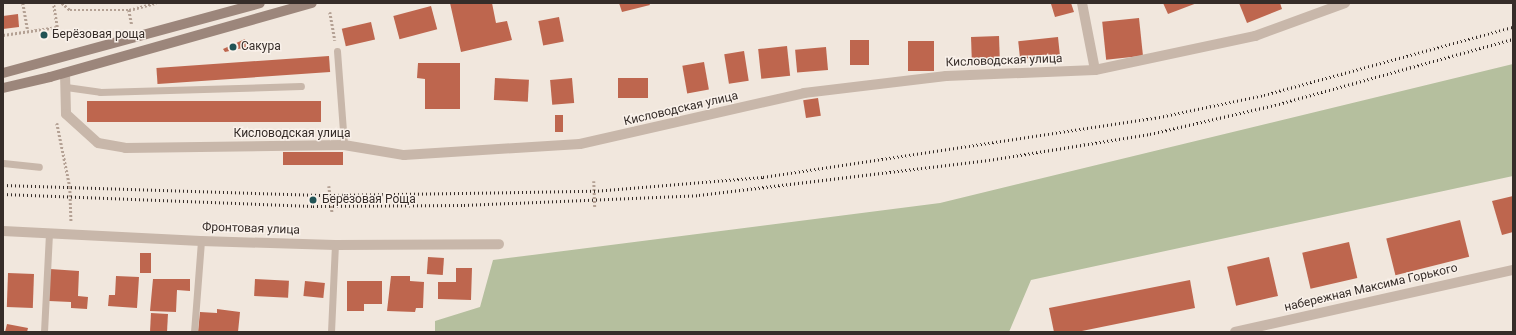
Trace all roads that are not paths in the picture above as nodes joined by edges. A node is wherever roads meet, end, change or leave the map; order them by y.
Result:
1 (260, 3) edge
2 (312, 3) edge
3 (1082, 3) edge
4 (1345, 3) edge
5 (337, 51) road end
6 (1095, 70) junction
7 (3, 73) edge
8 (65, 73) junction
9 (301, 86) dead end
10 (66, 87) junction
11 (3, 88) edge
12 (344, 145) junction
13 (3, 163) edge
14 (39, 167) dead end
15 (3, 231) edge
16 (49, 233) junction
17 (201, 241) junction
18 (499, 244) dead end
19 (335, 245) junction
20 (1513, 270) edge
21 (44, 332) edge
22 (194, 332) edge
23 (331, 332) edge
24 (1235, 332) edge

1 - 7 main road
2 - 8 main road
3 - 6 street
4 - 6 street, Кисловодская улица
5 - 12 lane
6 - 12 street, Кисловодская улица
8 - 10 street, Кисловодская улица
8 - 11 main road
9 - 10 lane
10 - 12 street, Кисловодская улица
13 - 14 lane
15 - 16 street, Фронтовая улица
16 - 17 street, Фронтовая улица
16 - 21 lane
17 - 19 street, Фронтовая улица
17 - 22 lane
18 - 19 street, Фронтовая улица
19 - 23 lane
20 - 24 street, набережная Максима Горького

